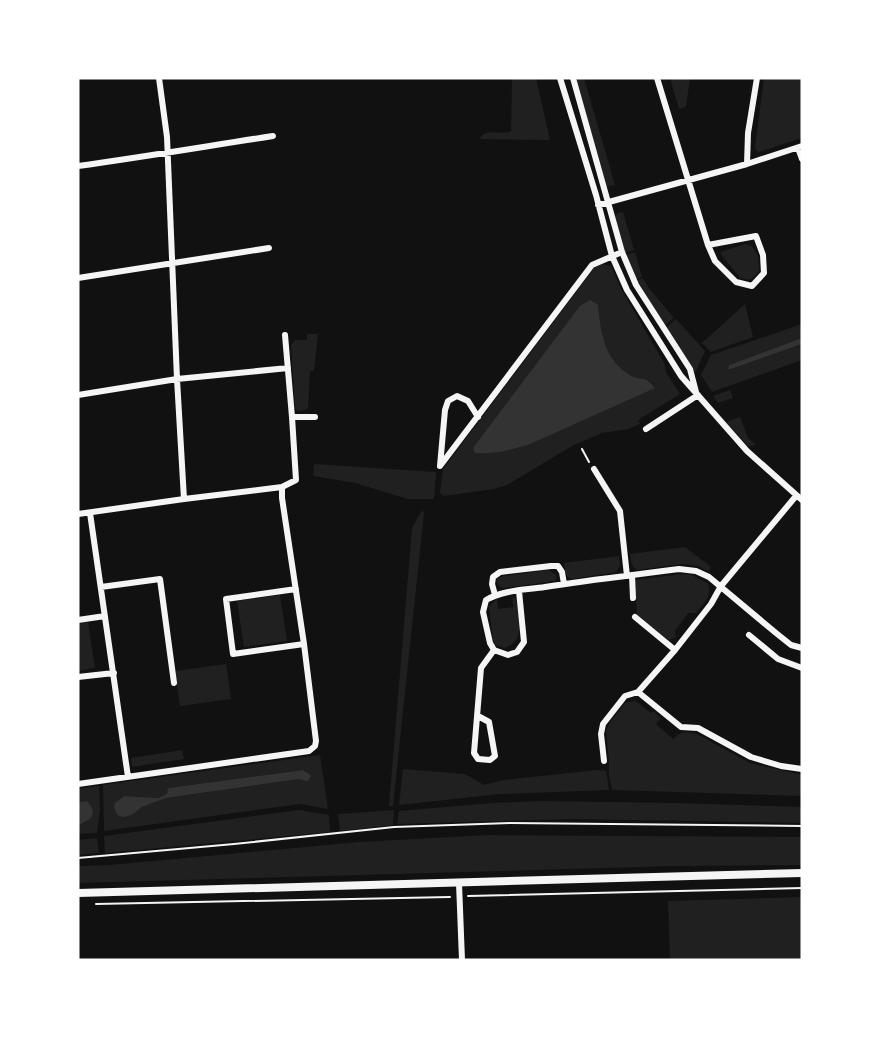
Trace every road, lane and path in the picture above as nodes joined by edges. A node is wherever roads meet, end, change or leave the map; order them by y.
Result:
1 (159, 78) edge
2 (560, 78) edge
3 (573, 78) edge
4 (657, 78) edge
5 (757, 78) edge
6 (273, 136) dead end
7 (800, 147) edge
8 (168, 153) junction
9 (802, 159) edge
10 (747, 164) junction
11 (78, 166) edge
12 (688, 181) junction
13 (609, 203) junction
14 (598, 205) junction
15 (708, 245) junction
16 (269, 248) dead end
17 (622, 252) junction
18 (612, 256) junction
19 (173, 263) junction
20 (78, 278) edge
21 (285, 335) dead end
22 (288, 368) junction
23 (177, 379) junction
24 (697, 394) junction
25 (78, 395) edge
26 (292, 417) junction
27 (315, 417) dead end
28 (477, 417) junction
29 (646, 429) dead end
30 (582, 449) dead end
31 (594, 469) joint
32 (282, 487) junction
33 (799, 498) edge
34 (184, 499) junction
35 (90, 513) junction
36 (78, 514) edge
37 (629, 575) junction
38 (564, 584) junction
39 (722, 586) junction
40 (101, 587) junction
41 (296, 589) junction
42 (519, 591) junction
43 (495, 595) junction
44 (633, 598) dead end
45 (105, 616) junction
46 (635, 617) dead end
47 (78, 620) edge
48 (749, 635) dead end
49 (304, 644) junction
50 (802, 648) edge
51 (494, 650) junction
52 (675, 650) junction
53 (802, 668) edge
54 (114, 673) junction
55 (78, 677) edge
56 (174, 683) dead end
57 (638, 692) junction
58 (478, 716) junction
59 (604, 761) dead end
60 (802, 769) edge
61 (128, 777) junction
62 (78, 784) edge
63 (802, 826) edge
64 (78, 858) edge
65 (802, 873) edge
66 (459, 883) junction
67 (802, 888) edge
68 (78, 893) edge
69 (460, 897) junction
70 (90, 904) dead end
71 (462, 960) edge

1 - 8 street
2 - 14 street
3 - 13 street
4 - 12 street
5 - 10 street
6 - 8 street
7 - 9 street
7 - 10 street
8 - 11 street
8 - 19 street
10 - 12 street
12 - 13 street
12 - 15 street
13 - 14 street
13 - 17 street
14 - 18 street
15 - 15 street
16 - 19 street
17 - 18 street
17 - 24 street
18 - 24 street
18 - 28 street
19 - 20 street
19 - 23 street
21 - 22 street
22 - 23 street
22 - 26 street
23 - 25 street
23 - 34 street
24 - 29 street
24 - 33 street
26 - 27 street
26 - 32 street
28 - 28 street
30 - 31 path
31 - 37 street
32 - 34 street
32 - 41 street
33 - 39 street
34 - 35 street
35 - 36 street
35 - 40 street
37 - 38 street
37 - 39 street
37 - 44 street
38 - 42 street
38 - 43 street
39 - 50 street
39 - 52 street
40 - 45 street
40 - 56 street
41 - 49 street
41 - 49 street
42 - 43 street
42 - 51 street
43 - 51 street
45 - 47 street
45 - 54 street
46 - 52 street
48 - 53 street
49 - 61 street
51 - 58 street
52 - 57 street
54 - 55 street
54 - 61 street
57 - 59 street
57 - 60 street
58 - 58 street
61 - 62 street
63 - 64 path
65 - 66 main road
66 - 68 main road
66 - 69 street
67 - 69 path
69 - 70 path
69 - 71 street

